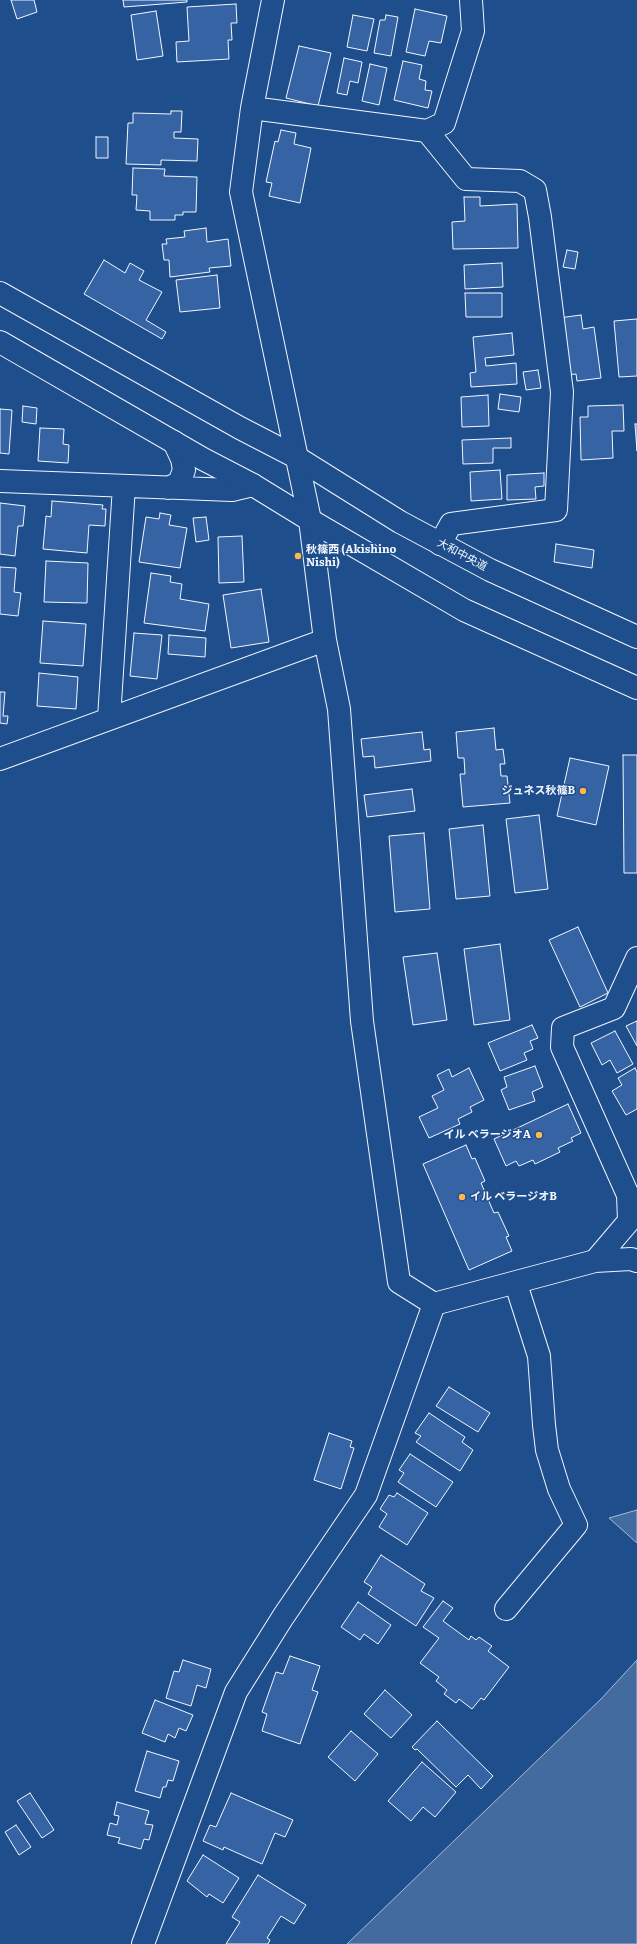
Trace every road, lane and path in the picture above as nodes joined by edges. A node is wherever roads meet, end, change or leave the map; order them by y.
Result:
1 (272, 0) edge
2 (471, 0) edge
3 (252, 108) junction
4 (427, 131) junction
5 (0, 293) edge
6 (0, 342) edge
7 (174, 442) junction
8 (296, 457) junction
9 (0, 481) edge
10 (253, 485) junction
11 (124, 486) junction
12 (168, 488) junction
13 (310, 520) junction
14 (440, 544) junction
15 (637, 637) edge
16 (325, 640) junction
17 (637, 688) edge
18 (109, 718) junction
19 (0, 759) edge
20 (637, 958) edge
21 (594, 1261) junction
22 (637, 1261) edge
23 (516, 1284) junction
24 (434, 1304) junction
25 (506, 1609) dead end
26 (143, 1944) edge

1 - 3 street
2 - 4 street
3 - 4 street
3 - 8 street
4 - 14 street
5 - 8 street, 大和中央道
6 - 7 street
7 - 10 street
7 - 12 street
8 - 13 street
8 - 14 street, 大和中央道
9 - 11 street
10 - 12 street
10 - 13 street
11 - 12 street
11 - 18 street
13 - 16 street
13 - 17 street
14 - 15 street, 大和中央道
16 - 18 street
16 - 24 street
18 - 19 street
20 - 21 street
21 - 22 street
21 - 23 street
23 - 24 street
23 - 25 street
24 - 26 street

